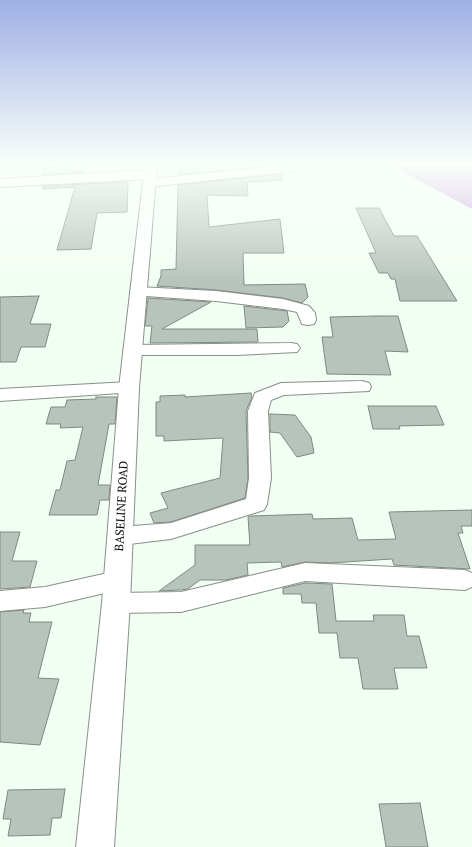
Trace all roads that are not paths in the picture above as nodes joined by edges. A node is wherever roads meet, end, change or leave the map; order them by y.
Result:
1 (147, 204) edge
2 (138, 292) junction
3 (308, 320) dead end
4 (291, 348) dead end
5 (132, 350) junction
6 (362, 387) dead end
7 (129, 388) junction
8 (0, 395) edge
9 (121, 536) junction
10 (464, 580) dead end
11 (116, 592) junction
12 (0, 601) edge
13 (95, 847) edge

1 - 2 main road, BASELINE ROAD
2 - 3 street
2 - 5 main road, BASELINE ROAD
4 - 5 street
5 - 7 main road, BASELINE ROAD
6 - 9 street
7 - 8 street
7 - 9 main road, BASELINE ROAD
9 - 11 main road, BASELINE ROAD
10 - 11 street
11 - 12 street
11 - 13 main road, BASELINE ROAD

